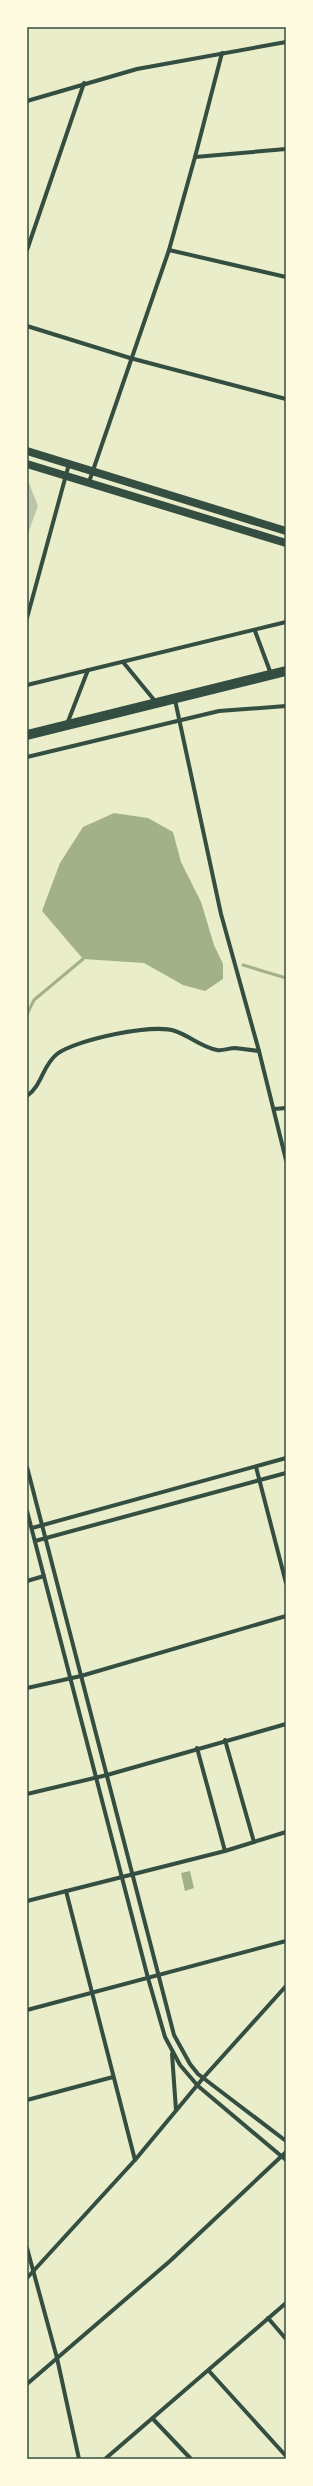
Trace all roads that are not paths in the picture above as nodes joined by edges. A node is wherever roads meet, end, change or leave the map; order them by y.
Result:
1 (286, 42) edge
2 (222, 53) junction
3 (84, 83) junction
4 (27, 101) edge
5 (286, 149) edge
6 (195, 157) junction
7 (27, 233) edge
8 (32, 234) junction
9 (27, 250) edge
10 (169, 250) junction
11 (286, 278) edge
12 (27, 326) edge
13 (130, 358) junction
14 (286, 399) edge
15 (27, 451) edge
16 (27, 464) edge
17 (69, 464) junction
18 (92, 471) junction
19 (66, 475) junction
20 (88, 482) junction
21 (286, 531) edge
22 (286, 543) edge
23 (27, 618) edge
24 (286, 622) edge
25 (256, 631) junction
26 (122, 662) junction
27 (88, 670) junction
28 (286, 671) edge
29 (272, 675) junction
30 (27, 685) edge
31 (175, 699) junction
32 (157, 703) junction
33 (286, 706) edge
34 (179, 720) junction
35 (66, 726) junction
36 (27, 735) edge
37 (27, 757) edge
38 (260, 1051) junction
39 (27, 1096) edge
40 (286, 1108) edge
41 (274, 1109) junction
42 (286, 1160) edge
43 (286, 1458) edge
44 (27, 1466) edge
45 (256, 1467) junction
46 (286, 1473) edge
47 (260, 1481) junction
48 (33, 1489) junction
49 (27, 1490) edge
50 (27, 1511) edge
51 (43, 1525) junction
52 (32, 1528) junction
53 (46, 1537) junction
54 (35, 1541) junction
55 (44, 1576) junction
56 (27, 1580) edge
57 (286, 1583) edge
58 (286, 1616) edge
59 (81, 1676) junction
60 (70, 1678) junction
61 (27, 1688) edge
62 (286, 1724) edge
63 (225, 1740) junction
64 (197, 1748) junction
65 (107, 1775) junction
66 (95, 1778) junction
67 (27, 1794) edge
68 (286, 1832) edge
69 (254, 1842) junction
70 (225, 1851) junction
71 (132, 1874) junction
72 (121, 1877) junction
73 (66, 1891) junction
74 (27, 1901) edge
75 (286, 1941) edge
76 (158, 1976) junction
77 (148, 1978) junction
78 (286, 1986) edge
79 (92, 1993) junction
80 (27, 2010) edge
81 (172, 2052) junction
82 (113, 2077) junction
83 (204, 2077) junction
84 (198, 2086) junction
85 (27, 2100) edge
86 (176, 2110) junction
87 (286, 2141) edge
88 (286, 2152) edge
89 (281, 2157) junction
90 (135, 2160) junction
91 (286, 2160) edge
92 (27, 2248) edge
93 (33, 2270) junction
94 (27, 2278) edge
95 (286, 2303) edge
96 (268, 2318) junction
97 (286, 2339) edge
98 (57, 2358) junction
99 (209, 2370) junction
100 (27, 2384) edge
101 (153, 2419) junction
102 (286, 2456) edge
103 (79, 2459) edge
104 (105, 2459) edge
105 (191, 2459) edge

1 - 2 street
2 - 3 street
2 - 6 street
3 - 4 street
3 - 8 street
5 - 6 street
6 - 10 street
7 - 8 street
8 - 9 street
10 - 11 street
10 - 13 street
12 - 13 street
13 - 14 street
13 - 18 street
15 - 17 main road
16 - 19 main road
17 - 18 main road
17 - 19 street
18 - 20 street
18 - 21 main road
19 - 20 main road
19 - 23 street
20 - 22 main road
24 - 25 street
25 - 26 street
25 - 29 street
26 - 27 street
26 - 32 street
27 - 30 street
27 - 35 street
28 - 29 main road
29 - 31 main road
31 - 32 main road
31 - 34 street
32 - 35 main road
33 - 34 street
34 - 37 street
34 - 38 street
35 - 36 main road
38 - 39 street
38 - 41 street
40 - 41 street
41 - 42 street
43 - 45 street
44 - 48 street
45 - 47 street
45 - 51 street
46 - 47 street
47 - 53 street
47 - 57 street
48 - 49 street
48 - 51 street
50 - 52 street
51 - 52 street
51 - 53 street
52 - 54 street
53 - 54 street
53 - 59 street
54 - 55 street
55 - 56 street
55 - 60 street
58 - 59 street
59 - 60 street
59 - 65 street
60 - 61 street
60 - 66 street
62 - 63 street
63 - 64 street
63 - 69 street
64 - 65 street
64 - 70 street
65 - 66 street
65 - 71 street
66 - 67 street
66 - 72 street
68 - 69 street
69 - 70 street
70 - 71 street
71 - 72 street
71 - 76 street
72 - 73 street
72 - 77 street
73 - 74 street
73 - 79 street
75 - 76 street
76 - 77 street
76 - 83 street
77 - 79 street
77 - 81 street
78 - 83 street
79 - 80 street
79 - 82 street
81 - 84 street
81 - 86 street
82 - 85 street
82 - 90 street
83 - 84 street
83 - 87 street
84 - 86 street
84 - 89 street
86 - 90 street
88 - 89 street
89 - 91 street
89 - 98 street
90 - 93 street
92 - 93 street
93 - 94 street
93 - 98 street
95 - 96 street
96 - 97 street
96 - 99 street
98 - 100 street
98 - 103 street
99 - 101 street
99 - 102 street
101 - 104 street
101 - 105 street

